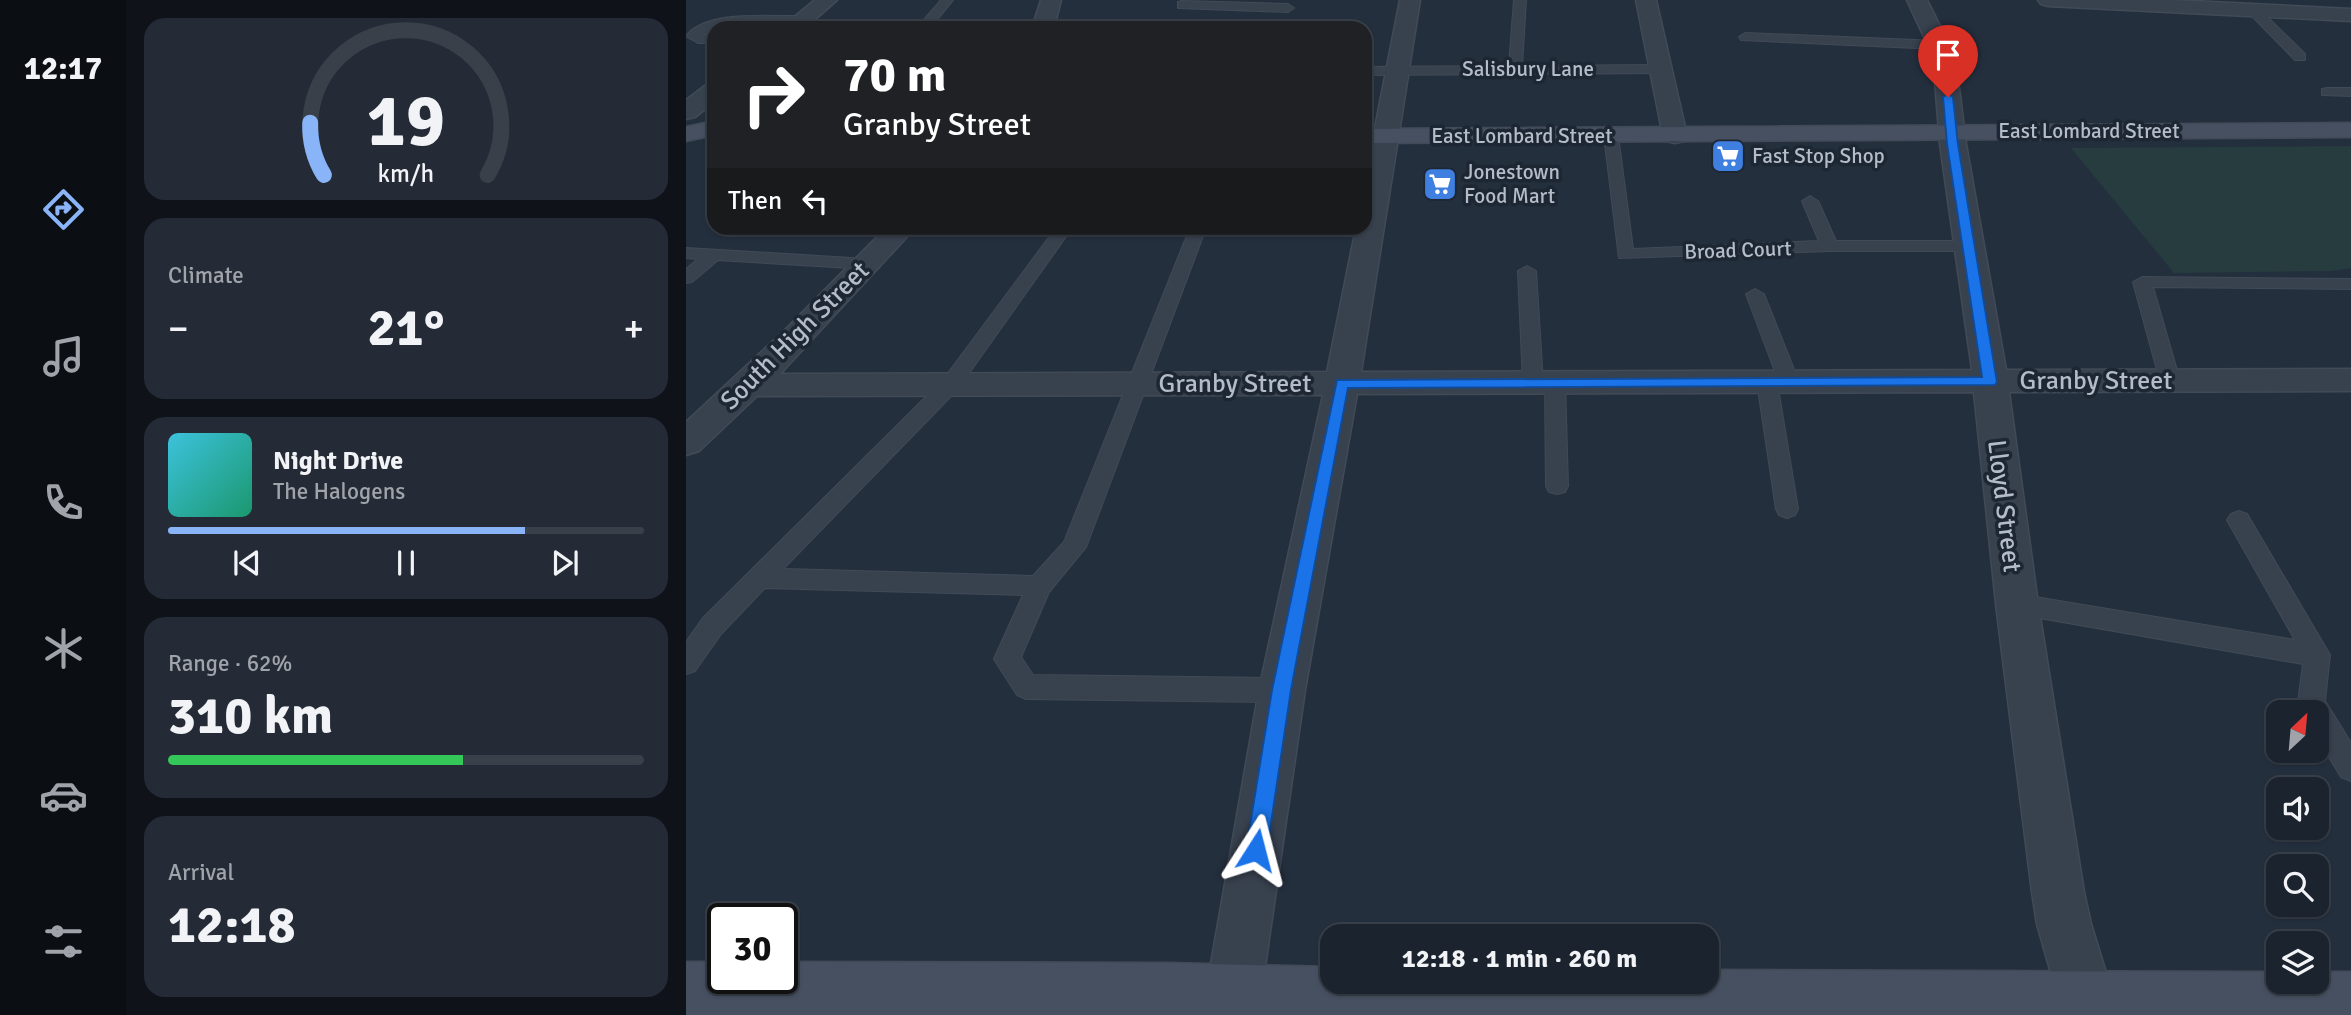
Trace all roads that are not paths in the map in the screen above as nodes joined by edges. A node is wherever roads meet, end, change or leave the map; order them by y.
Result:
1 (827, 0) edge
2 (947, 0) edge
3 (1051, 0) edge
4 (1167, 0) edge
5 (1409, 0) edge
6 (1520, 0) edge
7 (1646, 0) edge
8 (1917, 0) edge
9 (2048, 0) edge
10 (1288, 9) edge
11 (2253, 10) junction
12 (2351, 15) edge
13 (801, 21) edge
14 (929, 21) edge
15 (1045, 21) edge
16 (707, 27) edge
17 (1745, 37) dead end
18 (707, 39) edge
19 (1939, 45) junction
20 (2300, 57) dead end
21 (1516, 69) junction
22 (1660, 69) junction
23 (1372, 71) edge
24 (1395, 71) junction
25 (2327, 92) dead end
26 (2351, 92) edge
27 (707, 96) edge
28 (686, 112) edge
29 (707, 130) edge
30 (2351, 130) edge
31 (1951, 132) junction
32 (686, 134) edge
33 (1375, 136) edge
34 (1611, 136) junction
35 (1675, 136) junction
36 (686, 145) edge
37 (707, 148) edge
38 (1372, 172) edge
39 (1810, 201) dead end
40 (895, 235) edge
41 (1059, 235) edge
42 (1195, 235) edge
43 (1366, 235) edge
44 (1830, 246) junction
45 (1969, 246) junction
46 (686, 254) edge
47 (715, 254) junction
48 (868, 264) junction
49 (1527, 271) dead end
50 (686, 278) edge
51 (2351, 284) edge
52 (1755, 294) dead end
53 (2351, 380) edge
54 (2170, 381) junction
55 (1778, 382) junction
56 (1990, 382) junction
57 (1544, 383) junction
58 (1139, 384) junction
59 (1342, 384) junction
60 (749, 385) junction
61 (950, 385) junction
62 (686, 442) edge
63 (1557, 486) dead end
64 (1787, 509) dead end
65 (2239, 520) dead end
66 (758, 578) junction
67 (1040, 586) junction
68 (2017, 604) junction
69 (2317, 655) junction
70 (686, 663) edge
71 (1282, 690) junction
72 (2351, 768) edge
73 (686, 990) edge
74 (2351, 1000) edge
75 (888, 1003) edge
76 (1232, 1004) edge
77 (2088, 1008) edge

1 - 13 street
2 - 14 lane
3 - 15 street
4 - 10 lane
5 - 24 street
6 - 21 lane
7 - 22 street
8 - 19 street, Lloyd Street
9 - 11 street
11 - 12 street
11 - 20 lane
16 - 18 lane
17 - 19 lane
19 - 31 street, Lloyd Street
21 - 22 lane, Salisbury Lane
21 - 24 lane, Salisbury Lane
22 - 35 street
23 - 24 lane, Salisbury Lane
24 - 33 street
25 - 26 lane
27 - 28 street
29 - 32 main road
30 - 31 main road, East Lombard Street
31 - 35 main road, East Lombard Street
31 - 45 street, Lloyd Street
33 - 34 main road, East Lombard Street
33 - 38 street
34 - 35 main road, East Lombard Street
34 - 44 lane, Broad Court
36 - 37 main road
39 - 44 lane
40 - 48 street, South High Street
41 - 61 lane
42 - 58 lane
43 - 59 street
44 - 45 lane, Broad Court
45 - 56 street, Lloyd Street
46 - 47 lane
47 - 48 lane
47 - 50 lane
48 - 60 street, South High Street
49 - 57 lane
51 - 54 lane
52 - 55 lane
53 - 54 street, Granby Street
54 - 56 street, Granby Street
55 - 56 street, Granby Street
55 - 57 street, Granby Street
55 - 64 lane
56 - 68 street, Lloyd Street
57 - 59 street, Granby Street
57 - 63 lane
58 - 59 street, Granby Street
58 - 61 street, Granby Street
58 - 67 lane
59 - 71 street
60 - 61 street, Granby Street
60 - 62 street, South High Street
61 - 66 lane
65 - 69 lane
66 - 67 lane
66 - 70 lane
67 - 71 lane
68 - 69 lane
68 - 77 street, Lloyd Street
69 - 72 lane
71 - 76 street
73 - 75 main road
74 - 77 main road
75 - 76 main road
76 - 77 main road

